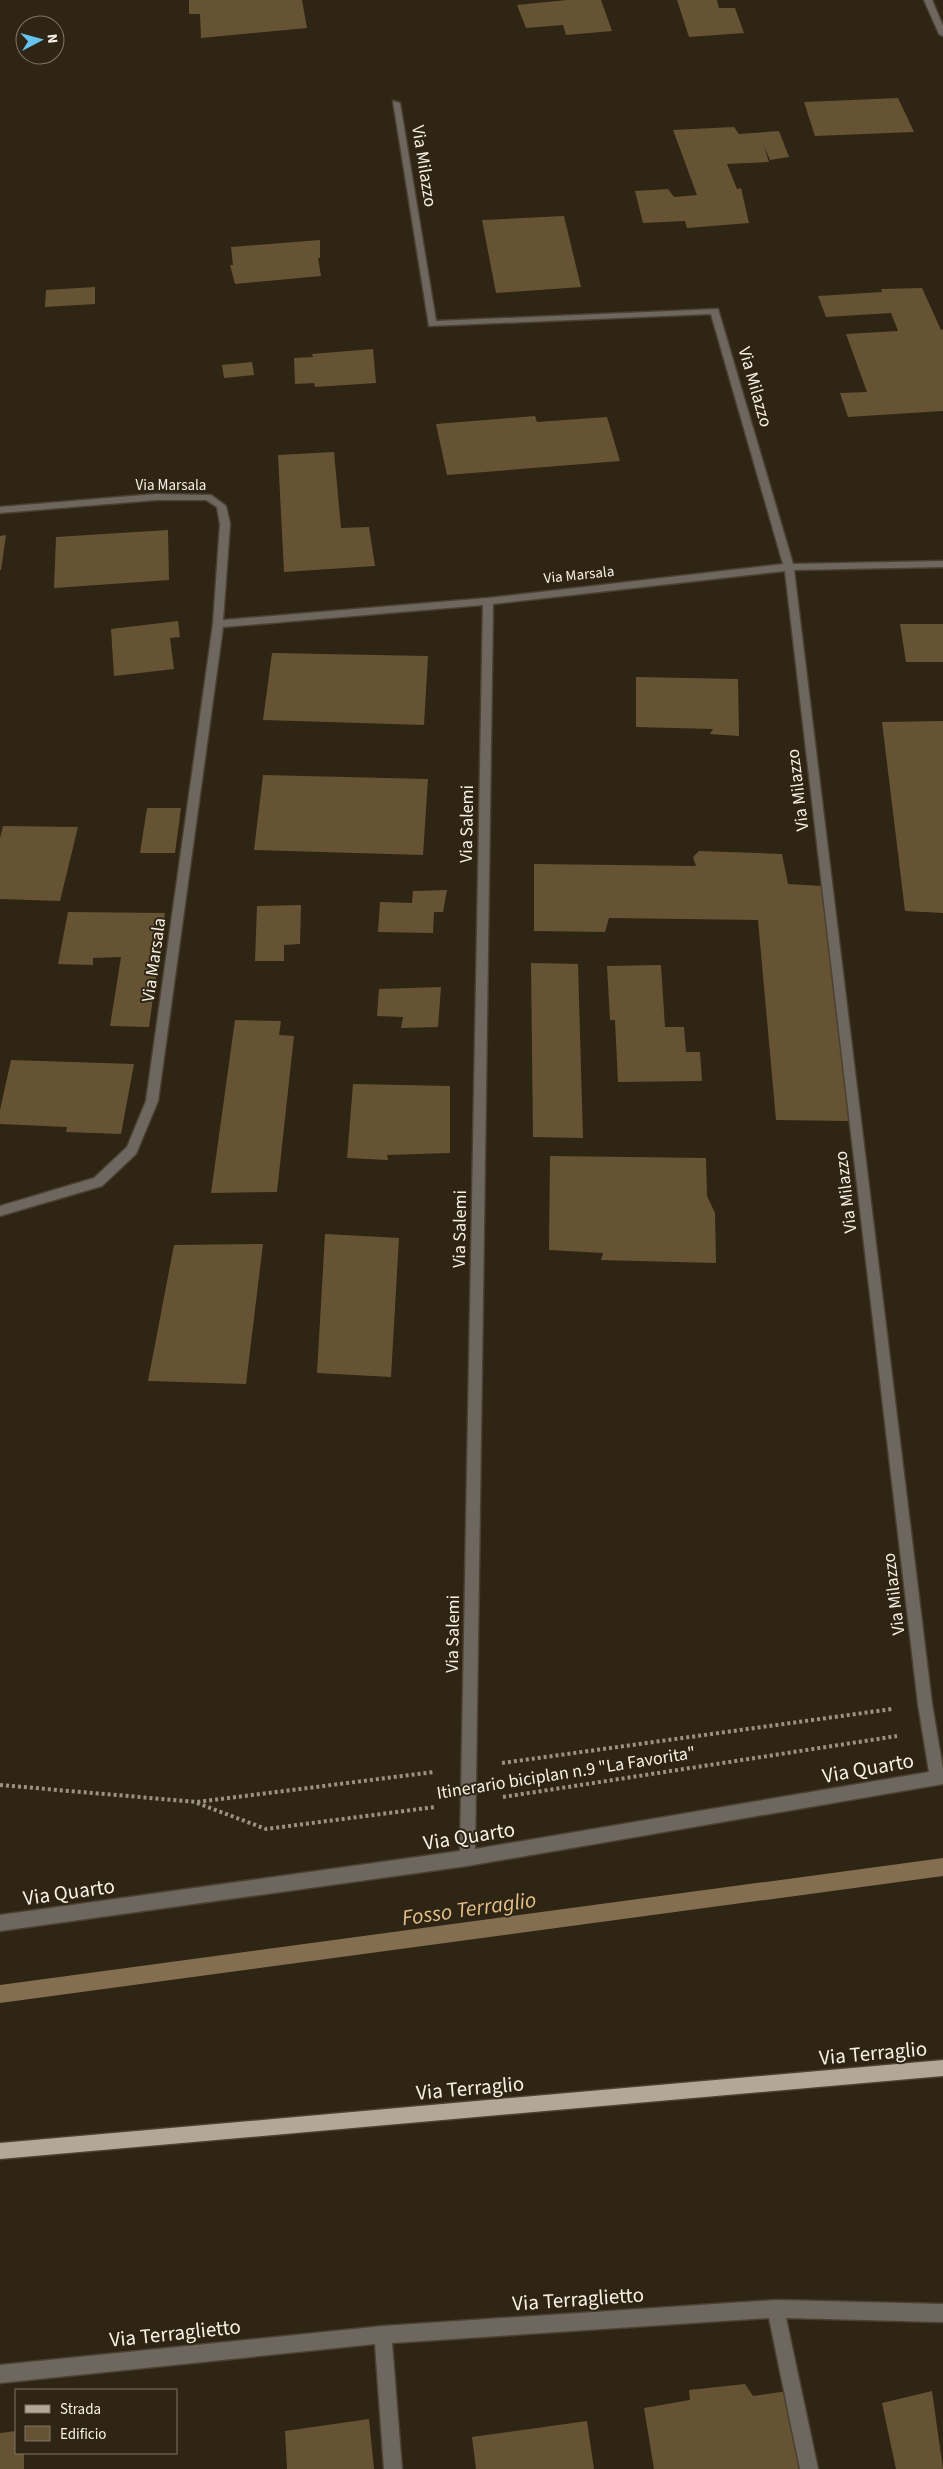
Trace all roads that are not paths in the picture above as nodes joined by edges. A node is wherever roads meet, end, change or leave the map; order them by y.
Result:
1 (928, 0) edge
2 (943, 34) edge
3 (396, 103) dead end
4 (0, 510) edge
5 (943, 564) edge
6 (789, 567) junction
7 (488, 601) junction
8 (218, 624) junction
9 (0, 1211) edge
10 (940, 1777) edge
11 (467, 1858) junction
12 (0, 1923) edge
13 (943, 2068) edge
14 (0, 2151) edge
15 (776, 2309) junction
16 (943, 2313) edge
17 (384, 2335) junction
18 (0, 2374) edge
19 (393, 2469) edge
20 (809, 2469) edge

1 - 2 street
3 - 6 street, Via Milazzo
4 - 8 street, Via Marsala
5 - 6 street, Via Marsala
6 - 7 street, Via Marsala
6 - 10 street, Via Milazzo
7 - 8 street, Via Marsala
7 - 11 street, Via Salemi
8 - 9 street, Via Marsala
10 - 11 street, Via Quarto
11 - 12 street, Via Quarto
13 - 14 main road, Via Terraglio
15 - 16 street, Via Terraglietto
15 - 17 street, Via Terraglietto
15 - 20 street
17 - 18 street, Via Terraglietto
17 - 19 street

